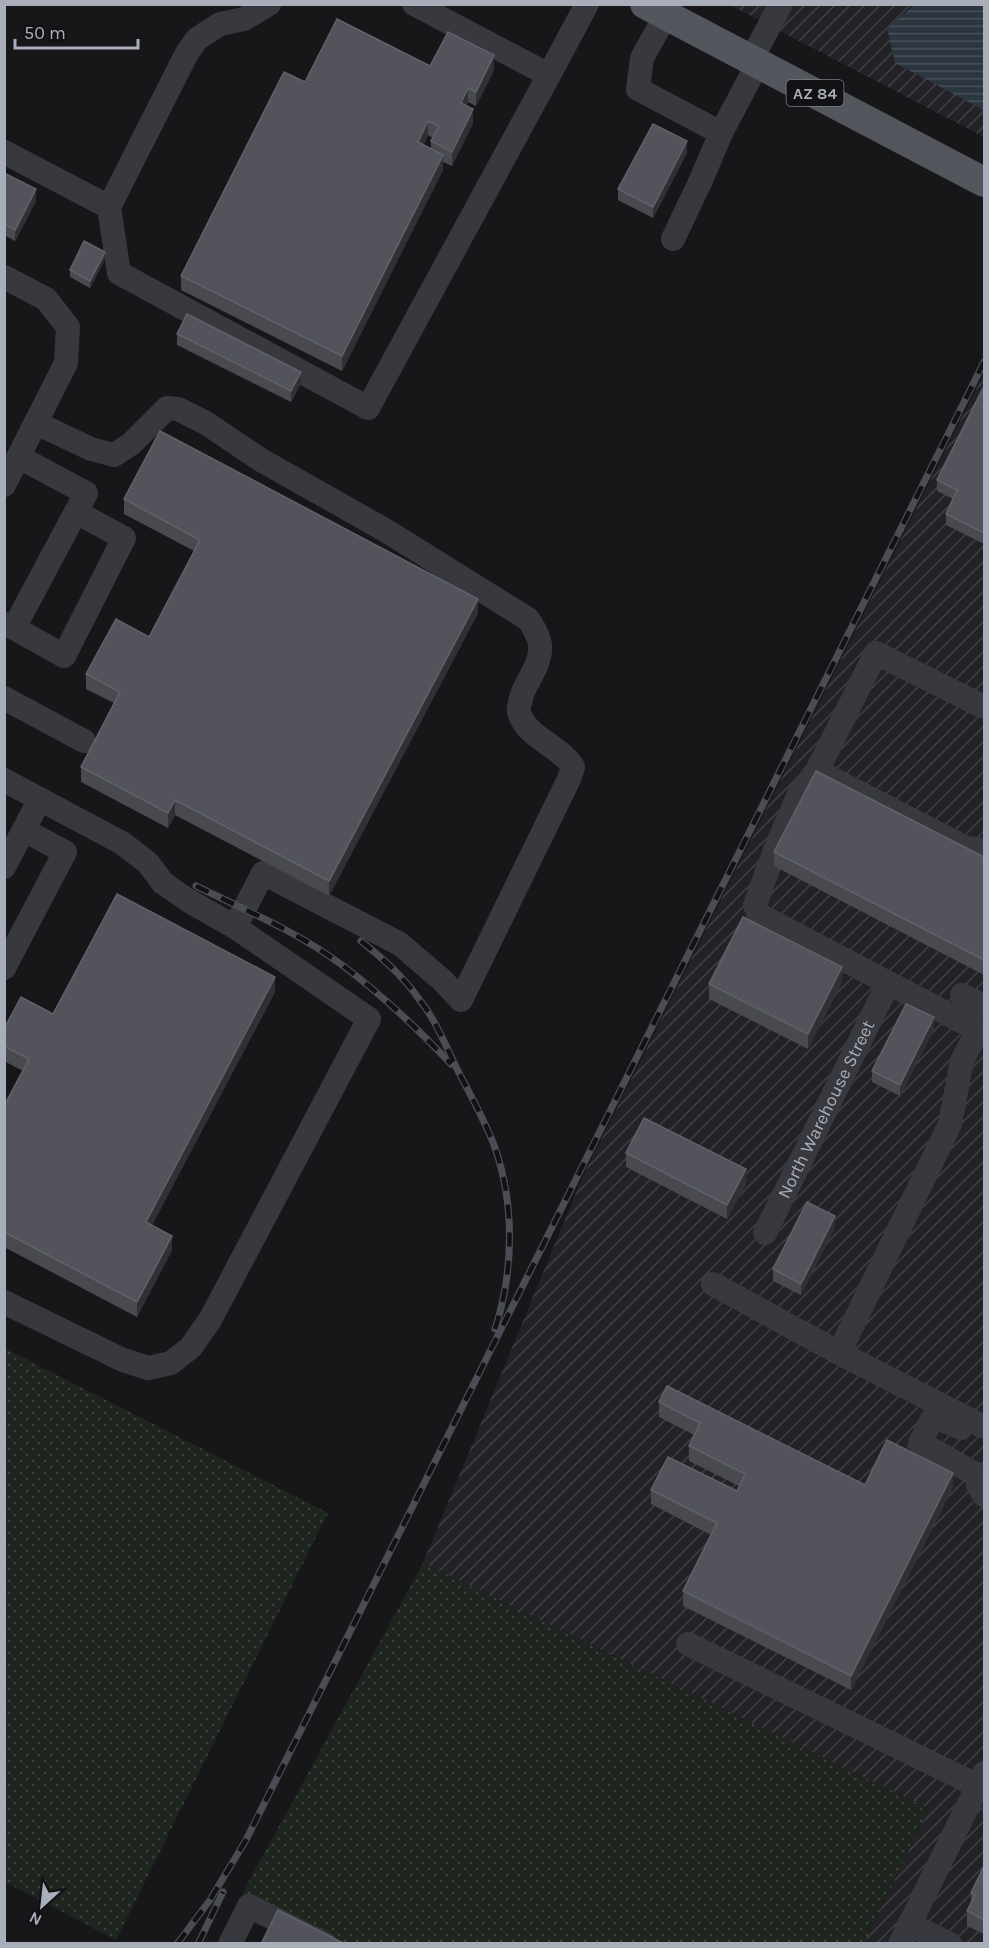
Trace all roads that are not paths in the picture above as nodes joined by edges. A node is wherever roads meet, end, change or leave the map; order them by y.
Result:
1 (269, 4) edge
2 (414, 4) edge
3 (587, 4) edge
4 (781, 4) edge
5 (656, 10) edge
6 (755, 62) junction
7 (549, 75) junction
8 (721, 133) junction
9 (4, 152) edge
10 (984, 182) edge
11 (109, 207) junction
12 (673, 239) dead end
13 (4, 277) edge
14 (36, 423) junction
15 (19, 457) junction
16 (4, 485) edge
17 (76, 512) junction
18 (9, 626) edge
19 (4, 698) edge
20 (984, 707) edge
21 (84, 741) dead end
22 (817, 771) junction
23 (4, 780) edge
24 (40, 799) junction
25 (24, 830) junction
26 (984, 850) edge
27 (4, 867) edge
28 (235, 927) junction
29 (4, 968) edge
30 (888, 984) junction
31 (962, 995) dead end
32 (984, 1006) edge
33 (981, 1032) edge
34 (765, 1233) dead end
35 (713, 1284) dead end
36 (4, 1302) edge
37 (839, 1353) junction
38 (984, 1427) edge
39 (984, 1440) edge
40 (984, 1495) edge
41 (688, 1644) dead end
42 (981, 1779) edge
43 (904, 1934) edge
44 (230, 1944) edge
45 (324, 1944) edge
46 (950, 1944) edge

1 - 11 street
2 - 7 street
3 - 7 street
4 - 6 street
5 - 6 main road, AZ 84
5 - 8 street
6 - 8 street
6 - 10 main road, AZ 84
7 - 11 street
8 - 12 street
9 - 11 street
13 - 14 street
14 - 15 street
14 - 28 street
15 - 16 street
15 - 17 street
17 - 18 street
17 - 18 street
19 - 21 street
20 - 22 street
22 - 26 street
22 - 30 street
23 - 24 street
24 - 25 street
24 - 28 street
25 - 27 street
25 - 29 street
28 - 36 street
30 - 33 street
30 - 34 street, North Warehouse Street
31 - 32 street
33 - 37 street
35 - 37 street
37 - 38 street
39 - 40 street
41 - 42 street
42 - 43 street
43 - 46 street
44 - 45 street

